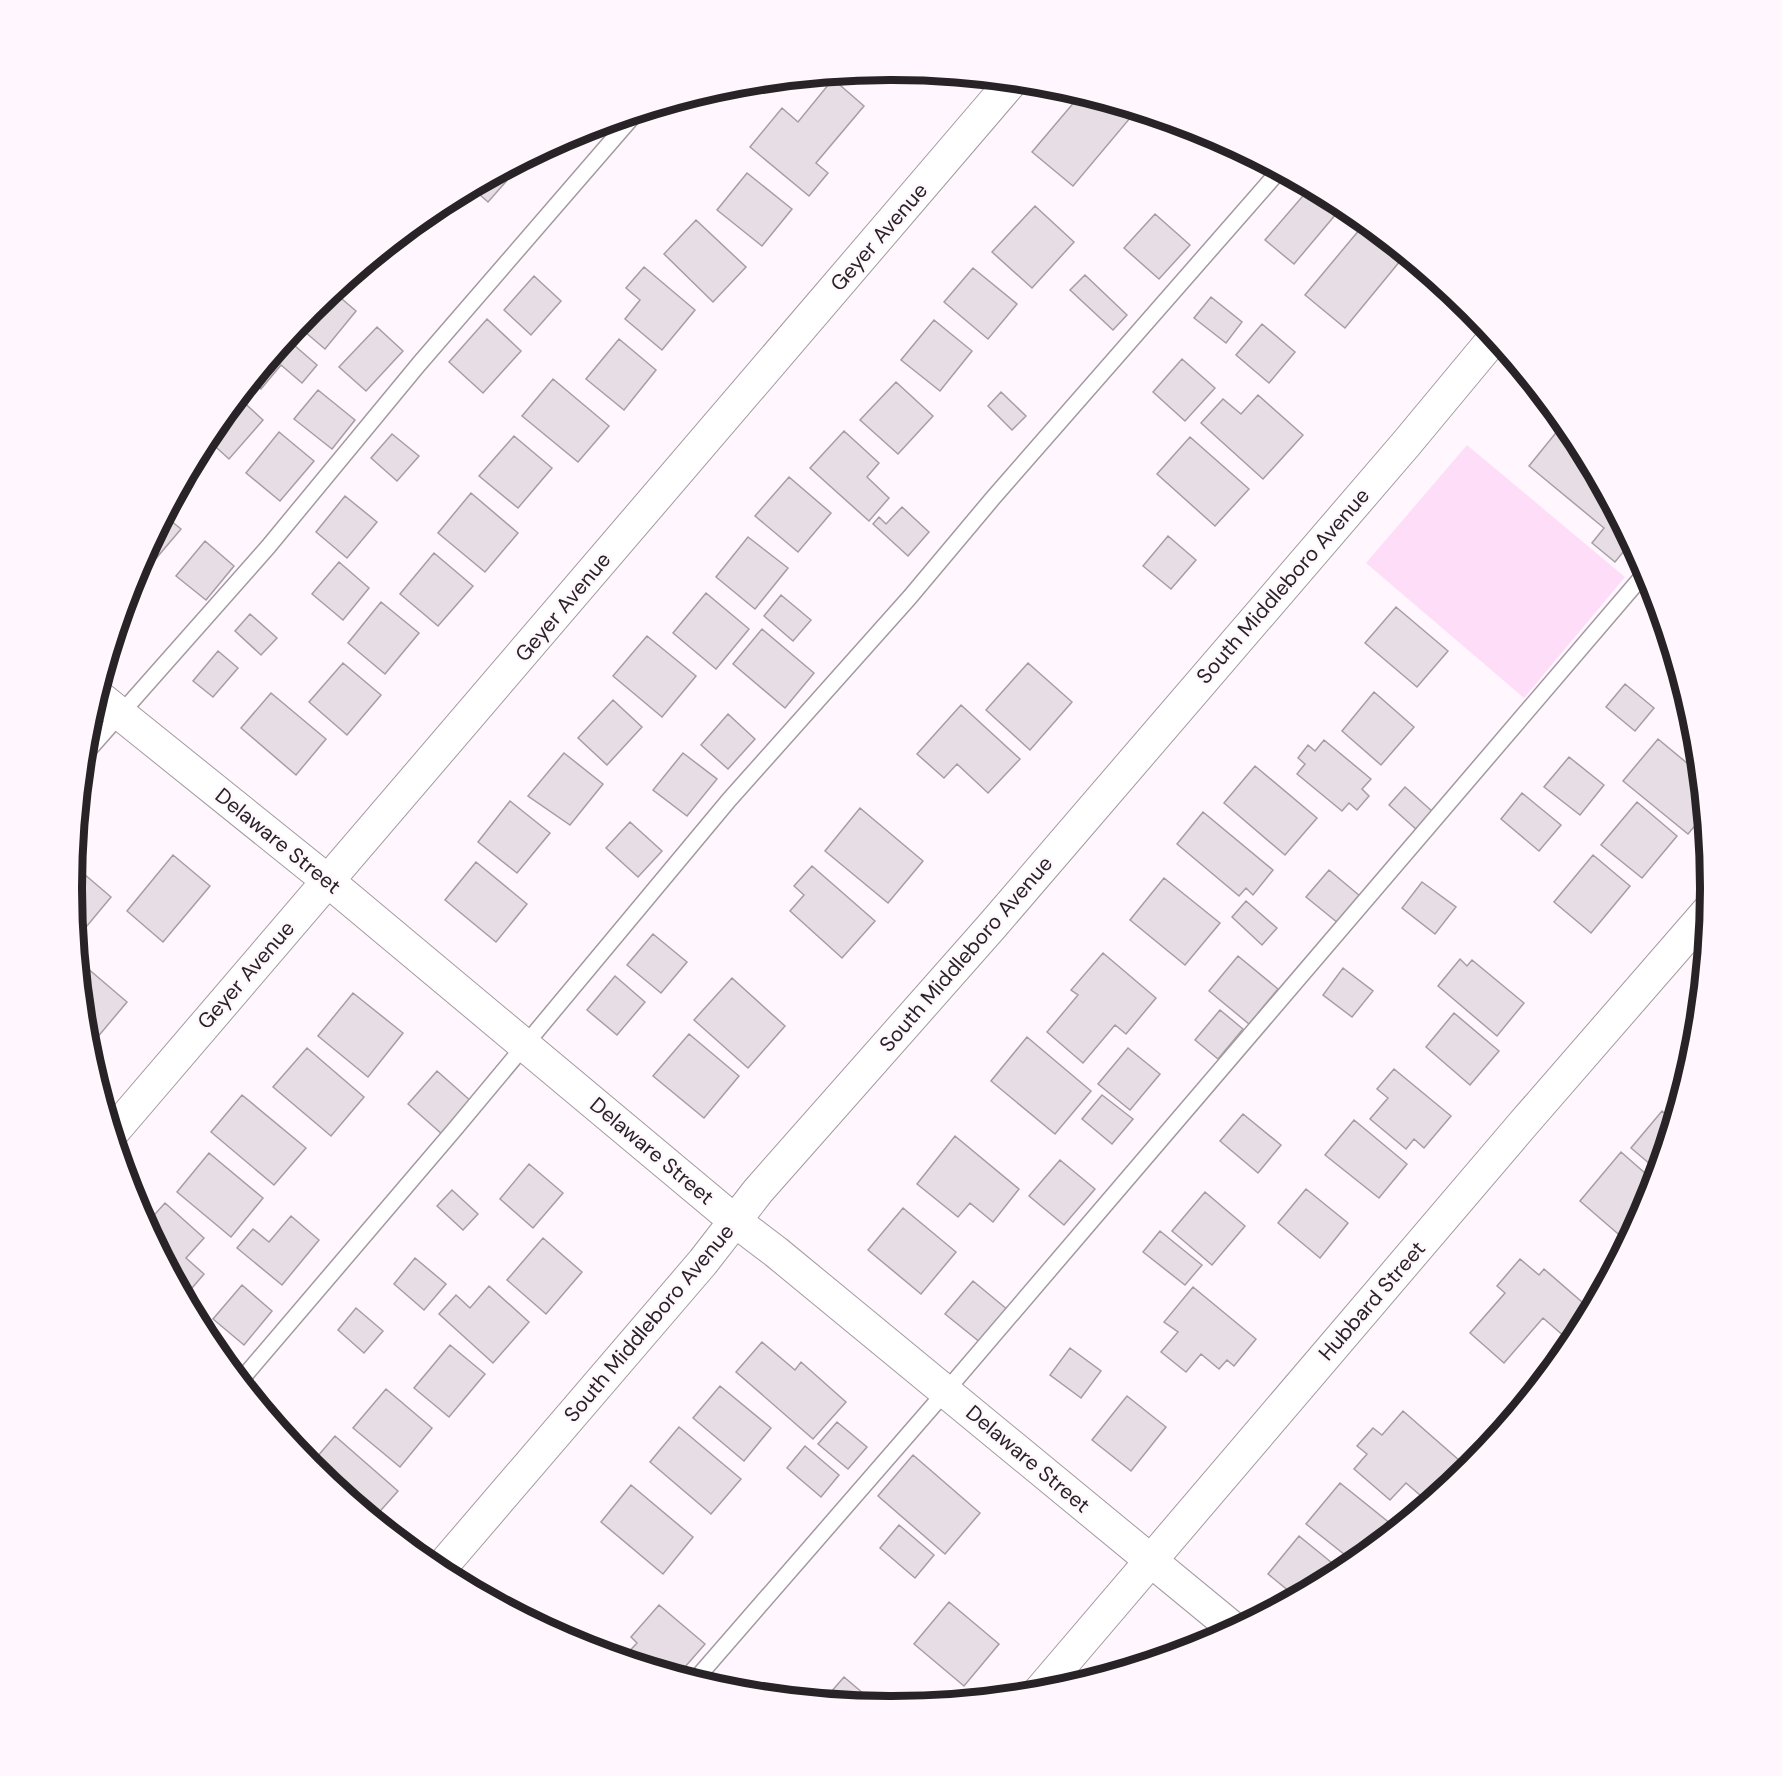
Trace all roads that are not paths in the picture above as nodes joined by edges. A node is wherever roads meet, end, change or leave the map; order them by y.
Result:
1 (1006, 88) edge
2 (627, 124) edge
3 (1274, 177) edge
4 (1489, 344) edge
5 (1639, 581) edge
6 (109, 705) edge
7 (99, 725) edge
8 (328, 881) junction
9 (1699, 922) edge
10 (525, 1044) junction
11 (118, 1126) edge
12 (735, 1221) junction
13 (246, 1374) edge
14 (946, 1391) junction
15 (1150, 1560) junction
16 (446, 1562) edge
17 (1227, 1623) edge
18 (700, 1673) edge
19 (1047, 1681) edge

1 - 8 street, Geyer Avenue
2 - 6 lane
3 - 10 lane
4 - 12 street, South Middleboro Avenue
5 - 14 lane
6 - 7 lane
6 - 8 street, Delaware Street
8 - 10 street, Delaware Street
8 - 11 street, Geyer Avenue
9 - 15 street, Hubbard Street
10 - 12 street, Delaware Street
10 - 13 lane
12 - 14 street, Delaware Street
12 - 16 street, South Middleboro Avenue
14 - 15 street, Delaware Street
14 - 18 lane
15 - 17 street, Delaware Street
15 - 19 street, Hubbard Street

